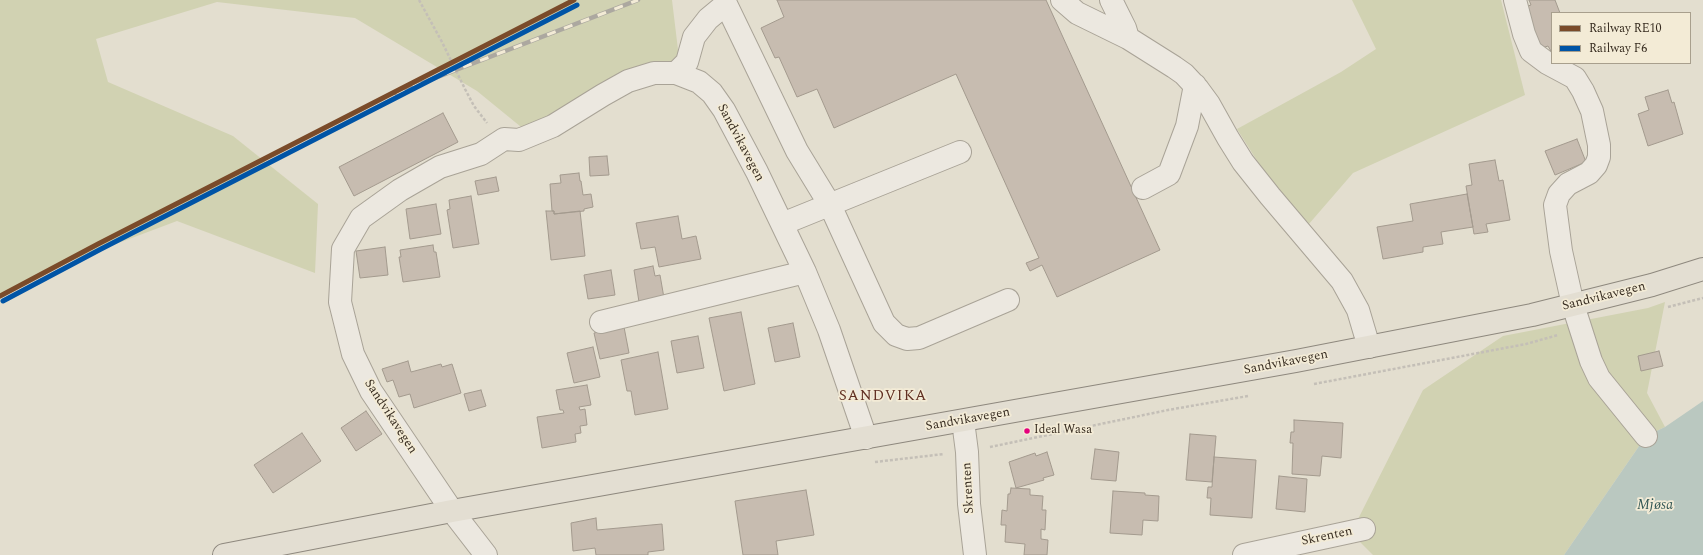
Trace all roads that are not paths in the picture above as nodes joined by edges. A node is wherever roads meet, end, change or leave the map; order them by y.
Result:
1 (1062, 0) edge
2 (1111, 0) edge
3 (1515, 0) edge
4 (1128, 38) junction
5 (676, 73) junction
6 (1195, 85) junction
7 (960, 152) dead end
8 (1143, 188) dead end
9 (830, 205) junction
10 (782, 224) junction
11 (1703, 269) edge
12 (805, 272) junction
13 (1008, 300) dead end
14 (1573, 305) junction
15 (601, 322) dead end
16 (1369, 347) junction
17 (963, 421) junction
18 (1646, 436) dead end
19 (866, 438) junction
20 (452, 511) junction
21 (1364, 529) dead end
22 (1317, 547) edge
23 (224, 555) edge
24 (486, 555) edge
25 (975, 555) edge
26 (1244, 555) edge

1 - 4 street
2 - 4 street
3 - 14 street
4 - 6 street
5 - 9 street
5 - 10 street, Sandvikavegen
5 - 20 street, Sandvikavegen
6 - 8 street
6 - 16 street
7 - 9 street
9 - 10 street
9 - 13 street
10 - 12 street, Sandvikavegen
11 - 14 main road, Sandvikavegen
12 - 15 street
12 - 19 street, Sandvikavegen
14 - 16 main road, Sandvikavegen
14 - 18 street
16 - 17 main road, Sandvikavegen
17 - 19 main road, Sandvikavegen
17 - 25 street, Skrenten
19 - 20 main road, Sandvikavegen
20 - 23 main road, Sandvikavegen
20 - 24 street
21 - 22 street, Skrenten
22 - 26 street, Skrenten

